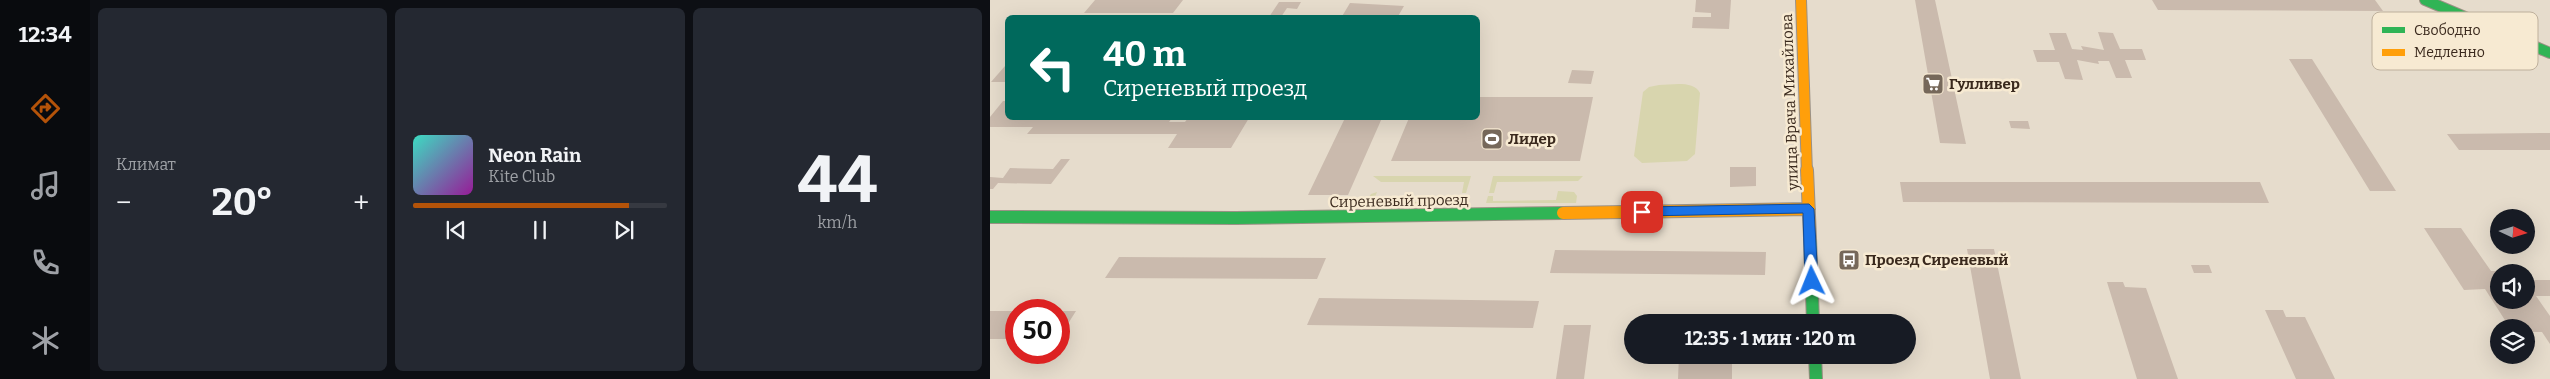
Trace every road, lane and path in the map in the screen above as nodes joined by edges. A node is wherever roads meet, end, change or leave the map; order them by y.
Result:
1 (1801, 0) edge
2 (2425, 0) edge
3 (2453, 12) edge
4 (2538, 48) edge
5 (2550, 53) edge
6 (1809, 209) junction
7 (990, 217) edge
8 (1814, 314) edge
9 (1815, 364) edge
10 (1816, 379) edge

1 - 6 street, улица Врача Михайлова
2 - 3 street
4 - 5 street
6 - 7 street, Сиреневый проезд
6 - 8 street, улица Врача Михайлова
9 - 10 street

